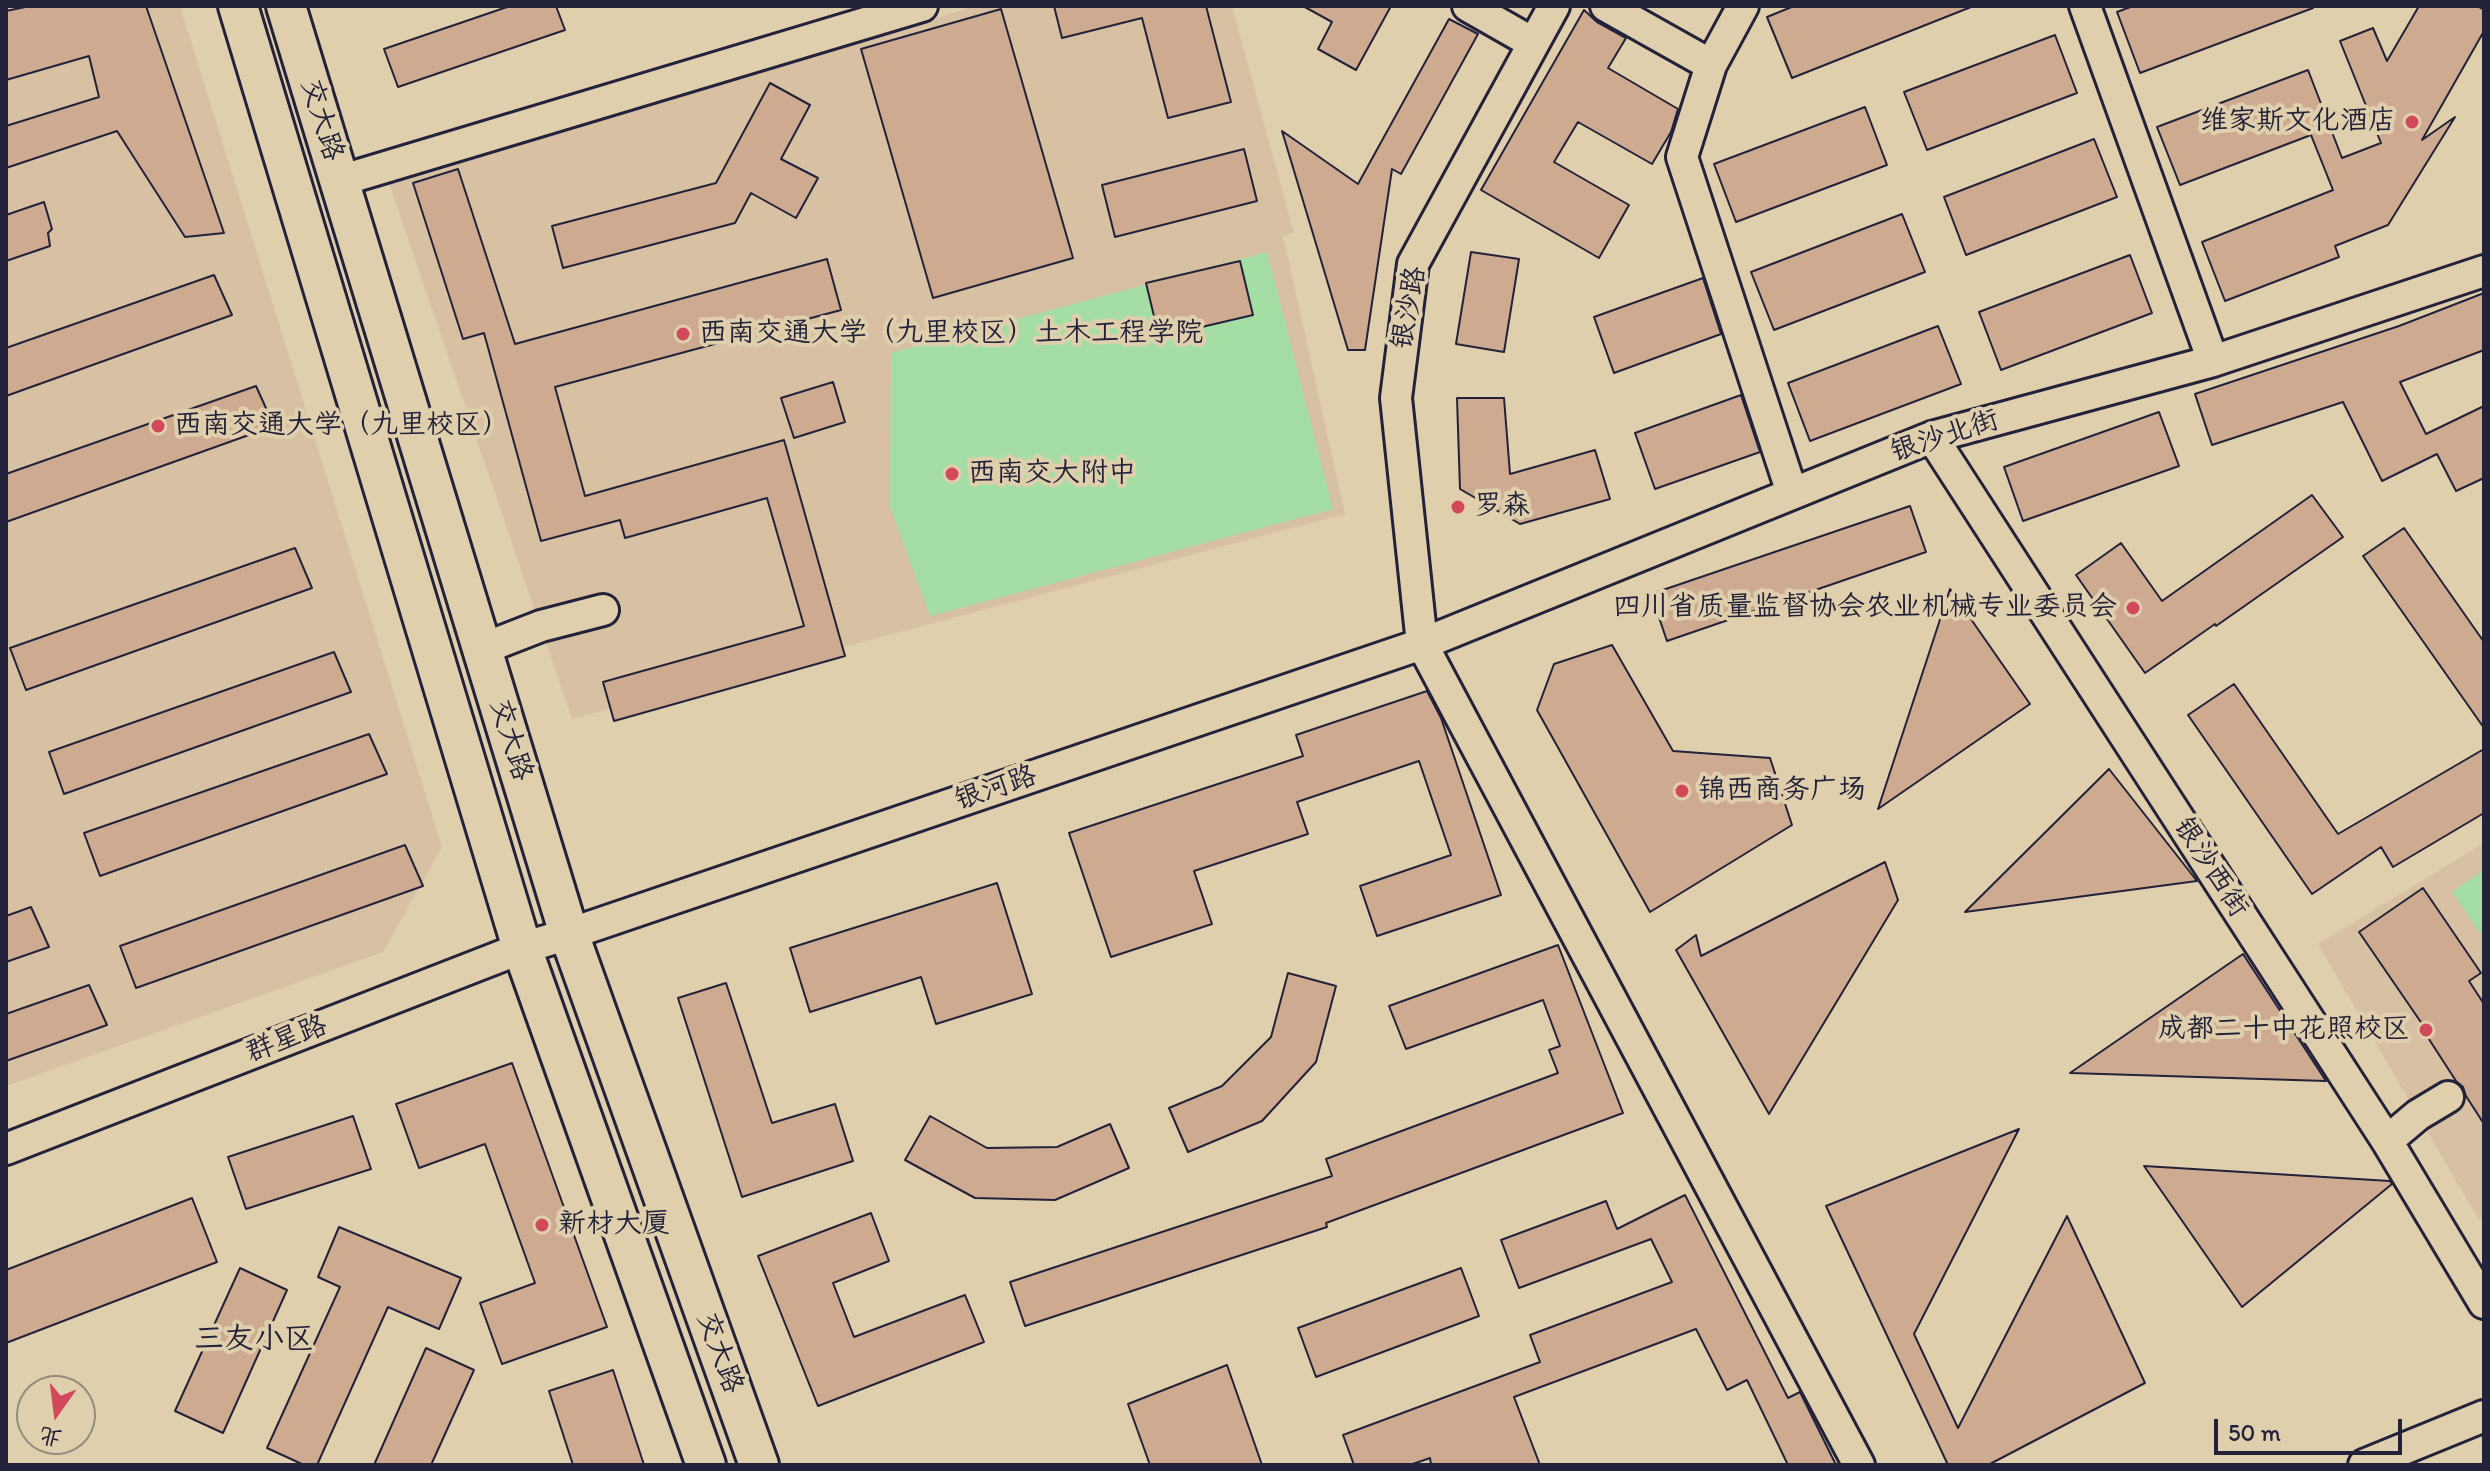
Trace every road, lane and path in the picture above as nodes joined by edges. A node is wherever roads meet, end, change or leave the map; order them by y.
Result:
1 (238, 6) edge
2 (286, 6) edge
3 (922, 6) edge
4 (1468, 6) edge
5 (1554, 6) edge
6 (1606, 6) edge
7 (1743, 6) edge
8 (2085, 6) edge
9 (1533, 43) junction
10 (1711, 65) junction
11 (339, 181) junction
12 (2484, 271) edge
13 (2213, 361) junction
14 (1932, 437) junction
15 (1792, 493) junction
16 (603, 610) dead end
17 (1422, 644) junction
18 (482, 649) junction
19 (569, 934) junction
20 (522, 948) junction
21 (2448, 1097) dead end
22 (2387, 1141) junction
23 (6, 1149) edge
24 (2484, 1303) edge
25 (2484, 1416) edge
26 (706, 1465) edge
27 (759, 1465) edge
28 (1859, 1465) edge
29 (2364, 1465) edge

1 - 20 main road, 交大路
2 - 11 main road, 交大路
3 - 11 street
4 - 9 street
5 - 9 street, 银沙路
6 - 10 street
7 - 10 street
8 - 13 street
9 - 17 street, 银沙路
10 - 15 street
11 - 18 main road, 交大路
12 - 13 street, 银沙北街
13 - 14 street, 银沙北街
14 - 15 street, 银沙北街
14 - 22 street, 银沙西街
15 - 17 street, 银沙北街
16 - 18 street
17 - 19 street, 银河路
17 - 28 street
18 - 19 main road, 交大路
19 - 20 street, 群星路
19 - 27 main road, 交大路
20 - 23 street, 群星路
20 - 26 main road, 交大路
21 - 22 street
22 - 24 street, 银沙西街
25 - 29 street

